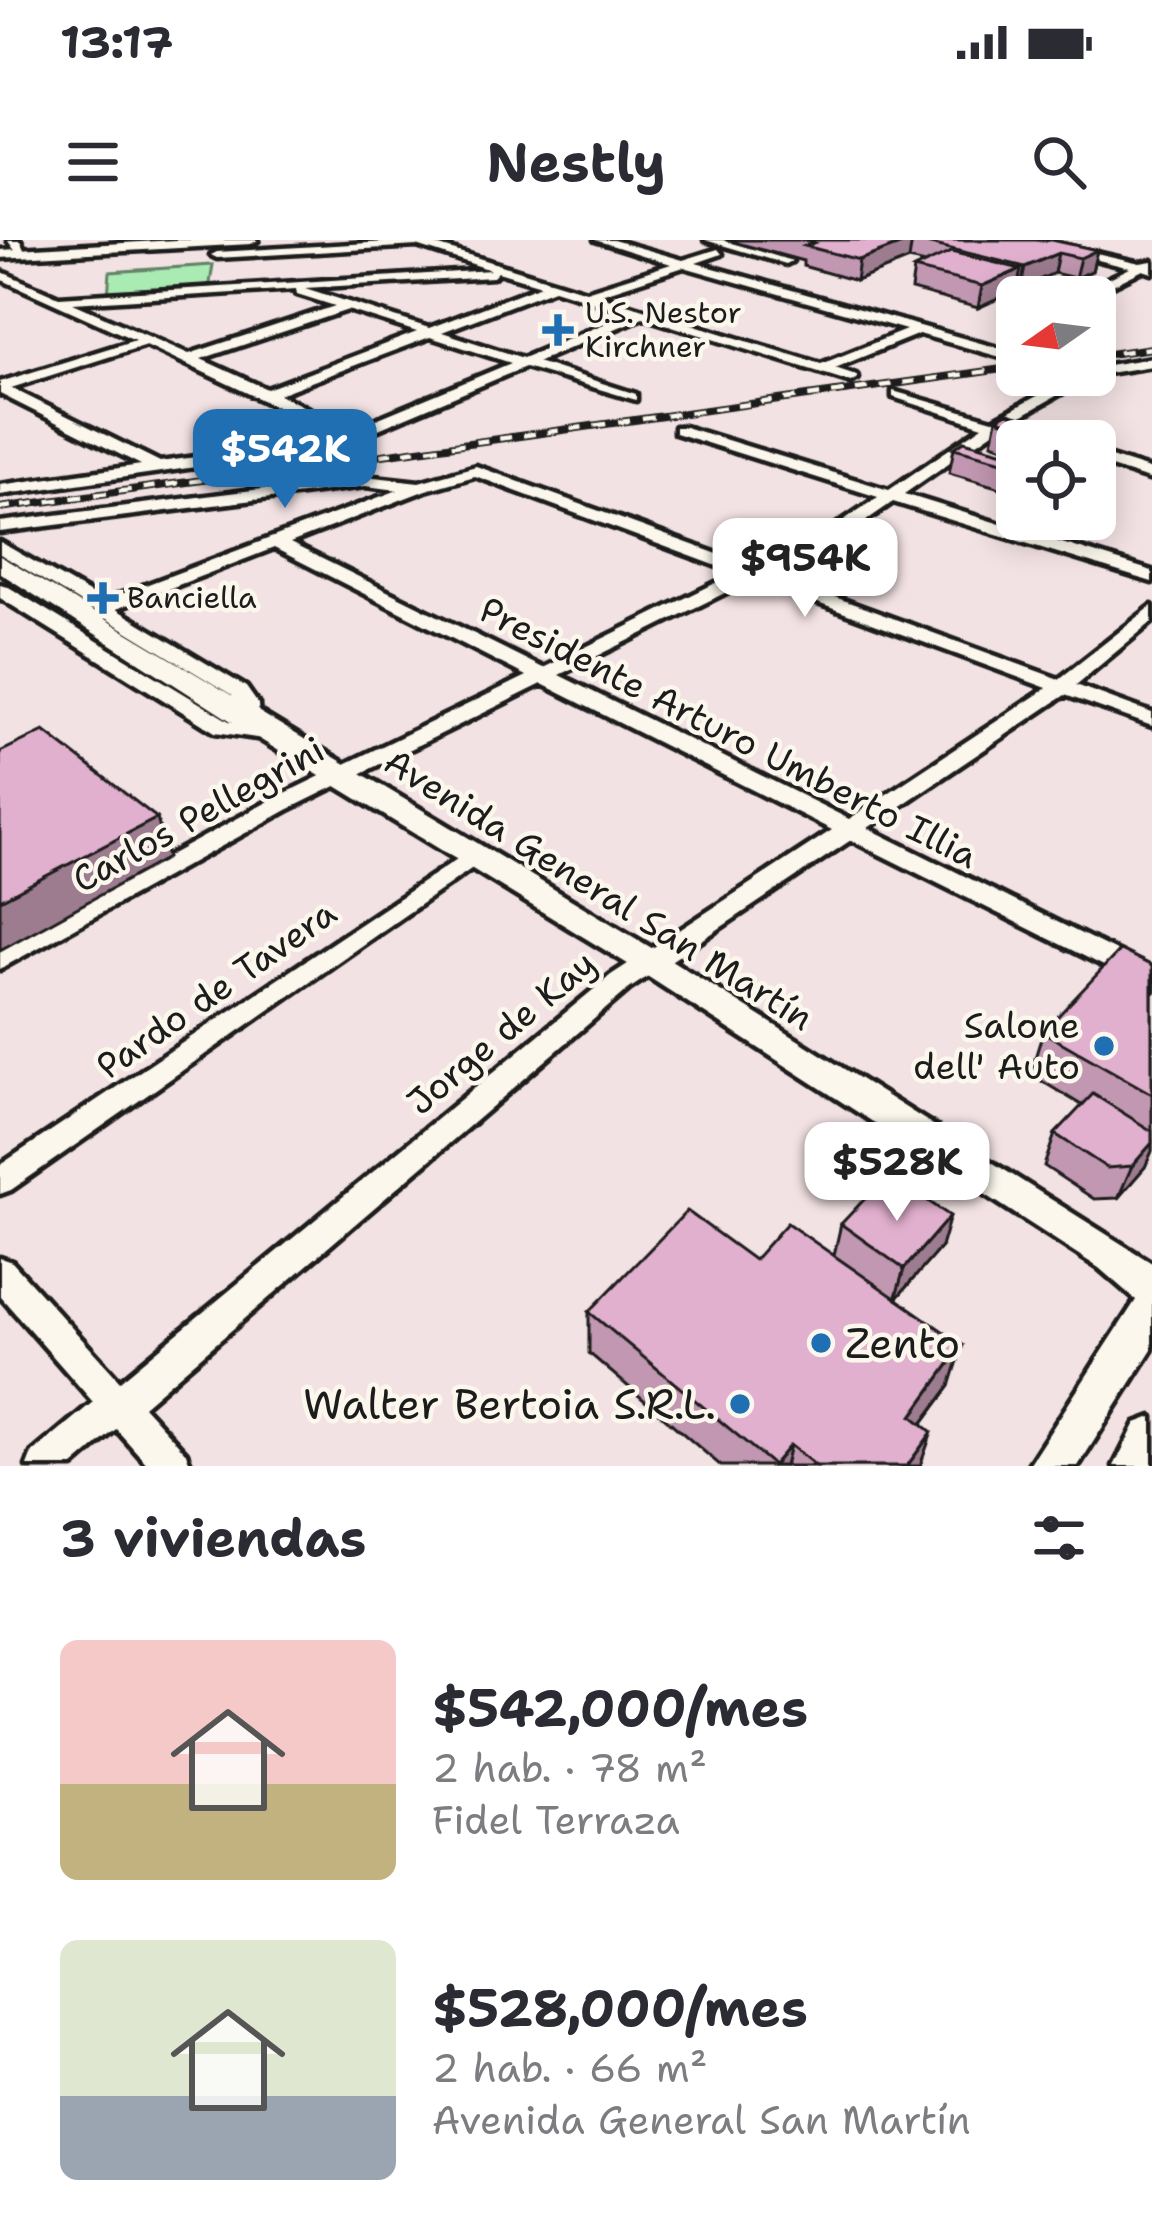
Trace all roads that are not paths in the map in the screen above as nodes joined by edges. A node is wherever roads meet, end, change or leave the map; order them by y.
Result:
1 (251, 240) edge
2 (601, 240) edge
3 (1024, 240) edge
4 (413, 242) edge
5 (147, 243) edge
6 (18, 246) edge
7 (715, 246) edge
8 (216, 249) edge
9 (0, 254) edge
10 (786, 261) dead end
11 (683, 263) junction
12 (1148, 266) edge
13 (506, 272) junction
14 (0, 274) edge
15 (1116, 280) edge
16 (23, 284) junction
17 (296, 285) junction
18 (551, 286) junction
19 (210, 290) junction
20 (0, 291) edge
21 (283, 296) dead end
22 (584, 296) junction
23 (58, 300) junction
24 (268, 302) dead end
25 (348, 306) junction
26 (253, 307) dead end
27 (642, 313) junction
28 (918, 330) junction
29 (429, 332) junction
30 (145, 341) junction
31 (996, 352) edge
32 (189, 359) junction
33 (524, 362) junction
34 (1152, 362) edge
35 (1116, 368) edge
36 (821, 369) junction
37 (851, 378) dead end
38 (0, 387) edge
39 (267, 394) junction
40 (898, 394) dead end
41 (1047, 396) edge
42 (631, 398) dead end
43 (994, 425) junction
44 (680, 430) dead end
45 (352, 438) junction
46 (1116, 464) edge
47 (159, 468) junction
48 (1152, 475) edge
49 (414, 486) junction
50 (0, 490) edge
51 (892, 497) junction
52 (0, 527) edge
53 (277, 543) junction
54 (0, 547) edge
55 (0, 563) edge
56 (762, 575) junction
57 (1152, 577) edge
58 (0, 590) edge
59 (104, 607) junction
60 (1152, 612) edge
61 (540, 675) junction
62 (1063, 687) junction
63 (1152, 720) edge
64 (261, 728) junction
65 (338, 775) junction
66 (849, 830) junction
67 (472, 856) junction
68 (0, 961) edge
69 (648, 961) junction
70 (1152, 980) edge
71 (0, 1181) edge
72 (0, 1272) edge
73 (1152, 1288) edge
74 (1145, 1338) edge
75 (119, 1405) junction
76 (1152, 1439) edge
77 (45, 1466) edge
78 (173, 1466) edge
79 (1051, 1466) edge
80 (1136, 1466) edge

1 - 8 main road
2 - 11 street
3 - 12 street
4 - 8 street
4 - 13 street
5 - 6 main road
5 - 8 main road
6 - 9 main road
7 - 10 street
7 - 11 street
8 - 19 street
11 - 22 street
11 - 28 street
12 - 15 street
13 - 17 street
13 - 18 street
14 - 16 street
16 - 20 street
16 - 23 street
17 - 19 street
17 - 25 street
18 - 22 street
18 - 29 street
19 - 23 street
19 - 26 street
21 - 24 street
22 - 27 street
23 - 30 street
25 - 29 street
25 - 32 street
27 - 33 street
27 - 36 street
28 - 31 street
28 - 36 street
29 - 33 street
29 - 39 street
30 - 32 street
30 - 38 street
32 - 39 street
33 - 42 street
33 - 45 street
34 - 35 street
36 - 37 street
38 - 47 street
39 - 45 street
40 - 43 street
41 - 43 street, Carlos Pellegrini
43 - 51 street, Carlos Pellegrini
44 - 51 street
45 - 47 street
46 - 48 street
47 - 50 street
49 - 52 street
49 - 53 street
49 - 56 street
51 - 56 street, Carlos Pellegrini
51 - 57 street
53 - 59 street
53 - 61 street, Presidente Arturo Umberto Illia
54 - 59 street
55 - 64 main road, Avenida General San Martín
56 - 61 street, Carlos Pellegrini
56 - 62 street
58 - 64 street
59 - 64 street
60 - 62 street, Jorge de Kay
61 - 65 street, Carlos Pellegrini
61 - 66 street, Presidente Arturo Umberto Illia
62 - 63 street
62 - 66 street, Jorge de Kay
64 - 65 main road, Avenida General San Martín
65 - 67 main road, Avenida General San Martín
65 - 68 street, Carlos Pellegrini
66 - 69 street, Jorge de Kay
66 - 70 street, Presidente Arturo Umberto Illia
67 - 69 main road, Avenida General San Martín
67 - 71 street, Pardo de Tavera
69 - 73 main road, Avenida General San Martín
69 - 75 street, Jorge de Kay
72 - 75 street
74 - 79 main road
75 - 77 street, Jorge de Kay
75 - 78 street
76 - 80 main road

